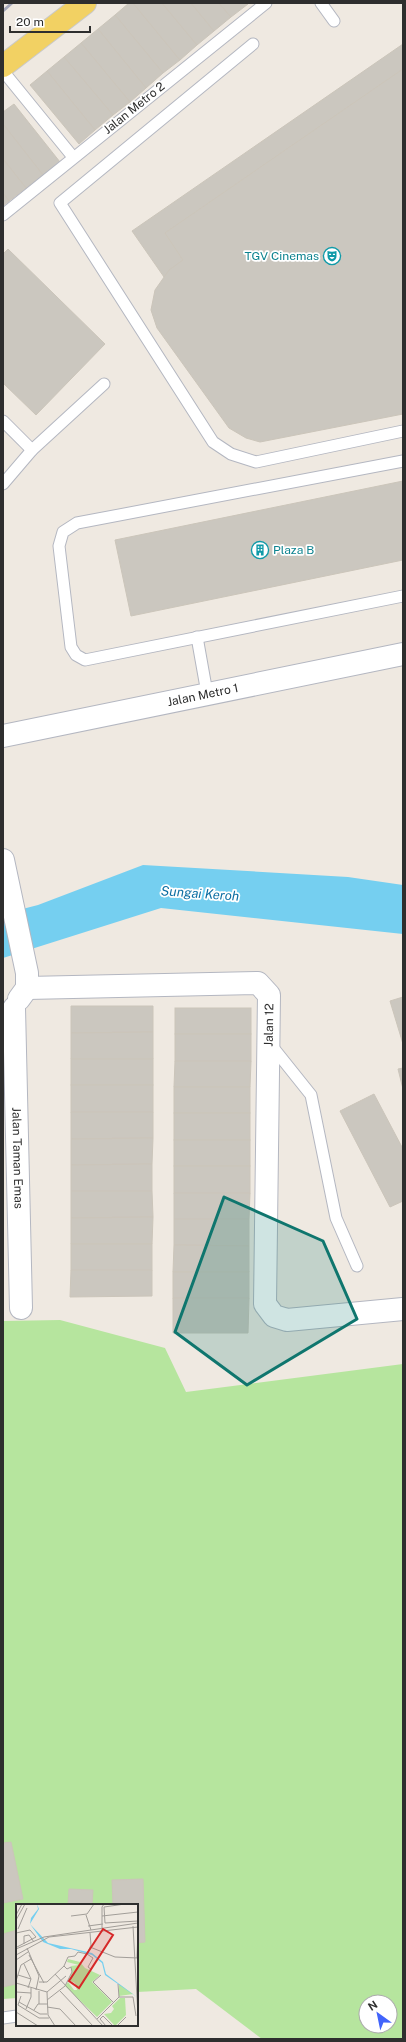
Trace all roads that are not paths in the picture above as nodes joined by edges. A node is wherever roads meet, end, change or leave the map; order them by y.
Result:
1 (85, 3) edge
2 (266, 3) edge
3 (321, 3) edge
4 (334, 20) dead end
5 (253, 44) dead end
6 (3, 66) edge
7 (3, 71) edge
8 (73, 157) junction
9 (3, 215) edge
10 (104, 384) dead end
11 (3, 421) edge
12 (403, 431) edge
13 (32, 450) junction
14 (403, 461) edge
15 (3, 484) edge
16 (403, 596) edge
17 (197, 638) junction
18 (403, 654) edge
19 (207, 693) junction
20 (3, 736) edge
21 (3, 860) edge
22 (27, 980) junction
23 (9, 1011) edge
24 (269, 1042) junction
25 (357, 1266) dead end
26 (21, 1308) dead end
27 (403, 1309) edge
28 (16, 2016) edge
29 (3, 2018) edge

1 - 6 main road
2 - 8 lane, Jalan Metro 2
3 - 4 lane
5 - 12 lane
7 - 8 lane
8 - 9 lane, Jalan Metro 2
10 - 13 lane
11 - 13 lane
13 - 15 lane
14 - 17 lane
16 - 17 lane
17 - 19 lane
18 - 19 street, Jalan Metro 1
19 - 20 street, Jalan Metro 1
21 - 22 street
22 - 23 street
22 - 24 street, Jalan 12
23 - 26 street, Jalan Taman Emas
24 - 25 lane
24 - 27 street, Jalan 12
28 - 29 lane

